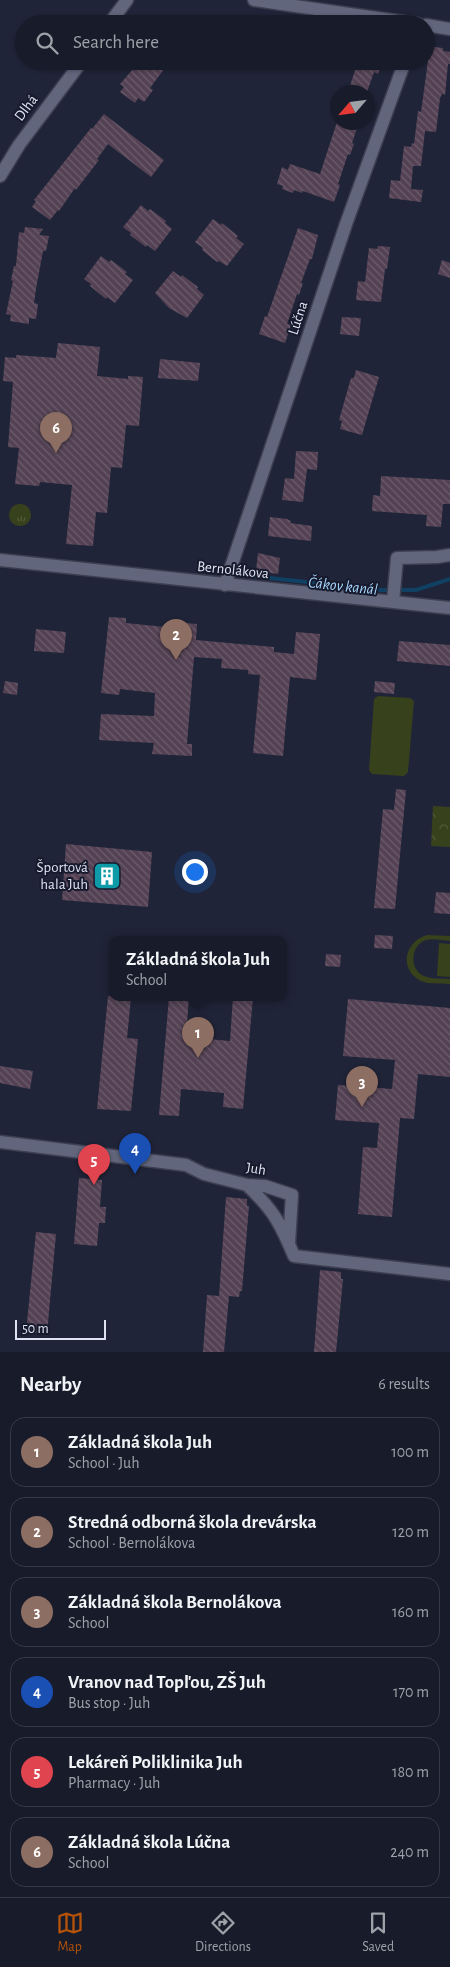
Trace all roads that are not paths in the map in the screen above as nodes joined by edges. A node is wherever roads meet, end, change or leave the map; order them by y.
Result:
1 (127, 0) edge
2 (254, 0) edge
3 (116, 15) edge
4 (356, 15) edge
5 (435, 26) edge
6 (450, 29) edge
7 (75, 70) edge
8 (402, 70) edge
9 (0, 176) edge
10 (450, 555) edge
11 (4, 559) edge
12 (225, 585) junction
13 (393, 602) junction
14 (450, 608) edge
15 (0, 1142) edge
16 (247, 1185) junction
17 (287, 1237) junction
18 (450, 1274) edge

1 - 3 street
2 - 4 street
5 - 6 street
7 - 9 street, Dlhá
8 - 12 street, Lúčna
10 - 13 street
11 - 12 street, Bernolákova
12 - 13 street, Bernolákova
13 - 14 street, Bernolákova
15 - 16 street, Juh
16 - 17 street
16 - 17 street, Juh
17 - 18 street, Juh

